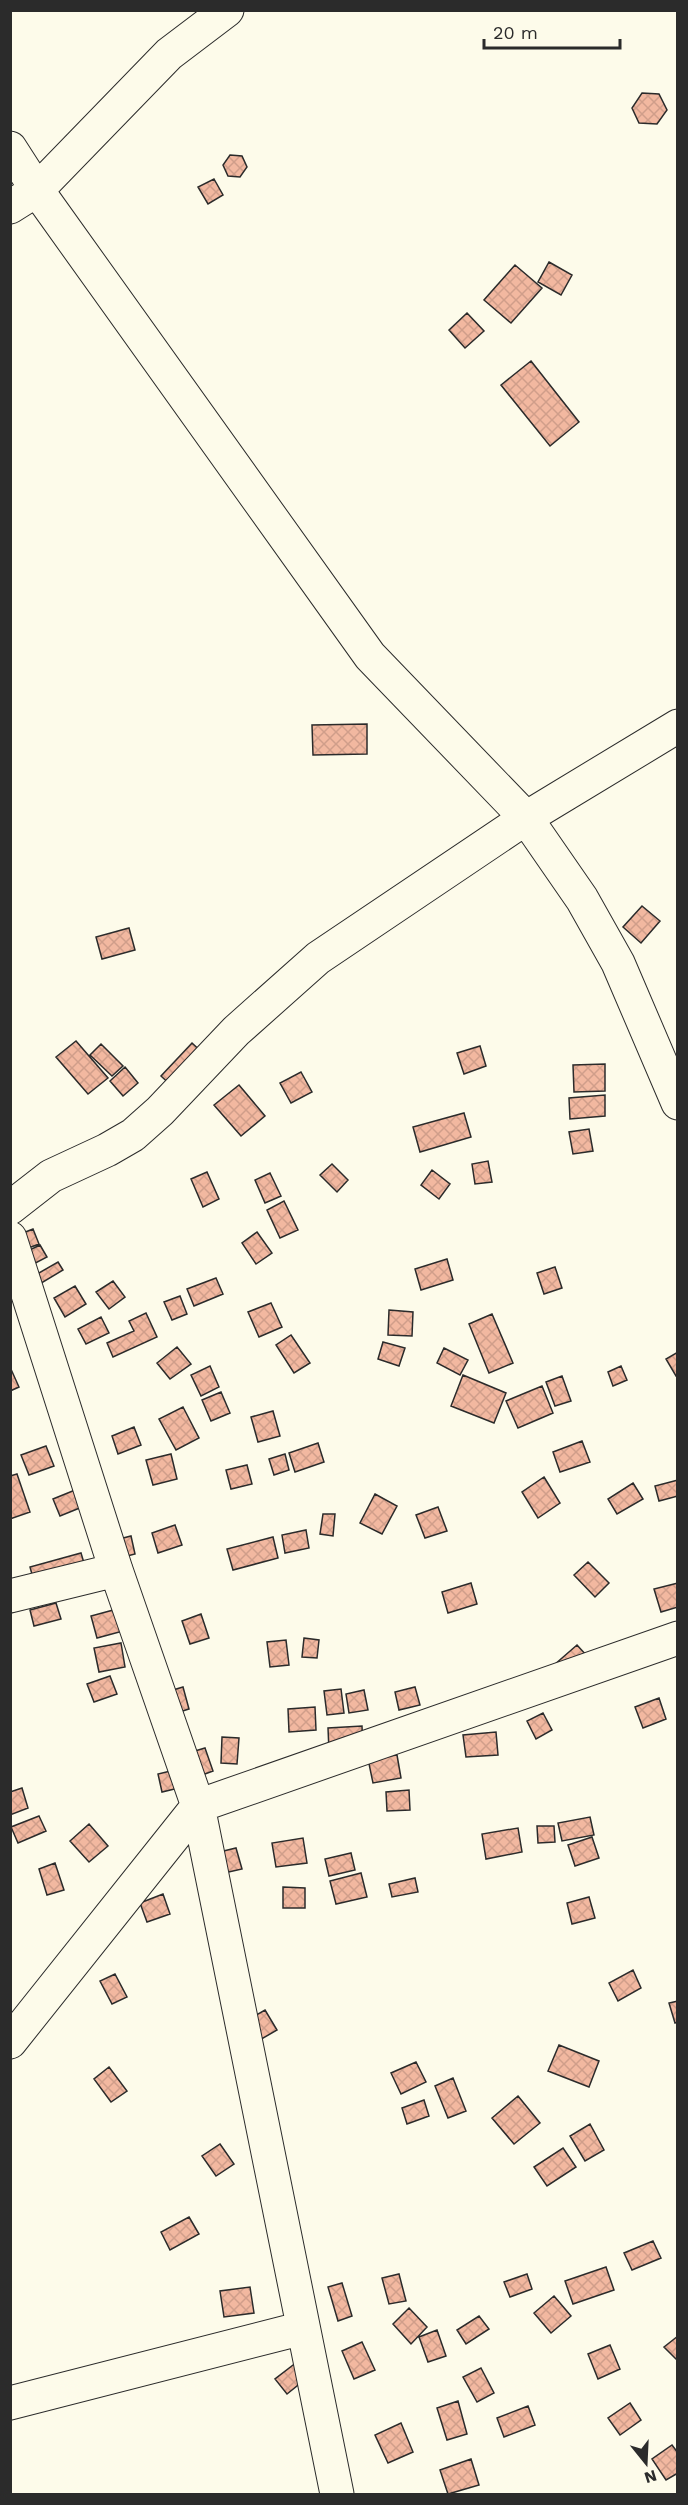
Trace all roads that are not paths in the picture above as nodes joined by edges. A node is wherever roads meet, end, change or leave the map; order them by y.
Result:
1 (227, 10) edge
2 (10, 148) edge
3 (24, 198) edge
4 (678, 726) edge
5 (525, 818) junction
6 (678, 1102) edge
7 (10, 1208) edge
8 (10, 1238) edge
9 (116, 1570) junction
10 (10, 1596) edge
11 (678, 1638) edge
12 (198, 1806) junction
13 (10, 2042) edge
14 (303, 2328) junction
15 (10, 2403) edge
16 (337, 2494) edge

1 - 3 street
2 - 3 street
3 - 5 street
4 - 5 street
5 - 6 street
5 - 7 street
8 - 9 street
9 - 10 street
9 - 12 street
11 - 12 street
12 - 13 street
12 - 14 street
14 - 15 street
14 - 16 street

